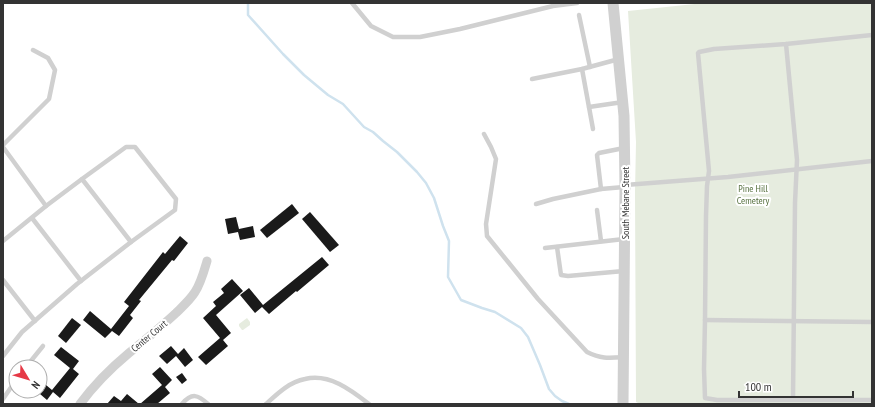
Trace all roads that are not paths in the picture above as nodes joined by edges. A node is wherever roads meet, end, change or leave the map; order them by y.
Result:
1 (352, 3) edge
2 (577, 3) edge
3 (613, 3) edge
4 (553, 5) edge
5 (579, 15) dead end
6 (872, 35) edge
7 (786, 44) junction
8 (33, 50) dead end
9 (619, 60) junction
10 (590, 67) junction
11 (582, 69) junction
12 (532, 78) dead end
13 (623, 102) junction
14 (589, 107) junction
15 (593, 129) dead end
16 (484, 134) dead end
17 (3, 146) edge
18 (624, 148) junction
19 (872, 161) edge
20 (796, 168) junction
21 (709, 178) junction
22 (82, 179) junction
23 (625, 186) junction
24 (601, 189) junction
25 (536, 204) dead end
26 (46, 206) junction
27 (597, 210) dead end
28 (32, 218) junction
29 (624, 239) junction
30 (3, 241) edge
31 (600, 241) junction
32 (131, 242) junction
33 (557, 247) junction
34 (545, 248) dead end
35 (207, 261) dead end
36 (624, 270) junction
37 (3, 280) edge
38 (81, 281) junction
39 (705, 320) junction
40 (35, 321) junction
41 (793, 322) junction
42 (872, 322) edge
43 (43, 346) dead end
44 (3, 356) edge
45 (624, 358) junction
46 (32, 359) edge
47 (793, 399) junction
48 (872, 400) edge
49 (80, 404) edge
50 (182, 404) edge
51 (208, 404) edge
52 (266, 404) edge
53 (369, 404) edge
54 (623, 404) edge

1 - 4 lane
2 - 4 lane
3 - 9 street, South Mebane Street
5 - 10 lane
6 - 7 lane
7 - 20 lane
7 - 21 lane
8 - 17 lane
9 - 10 lane
9 - 13 street, South Mebane Street
10 - 11 lane
11 - 12 lane
11 - 14 lane
13 - 14 lane
13 - 18 street, South Mebane Street
14 - 15 lane
16 - 45 lane
17 - 26 lane
18 - 23 street, South Mebane Street
18 - 24 lane
19 - 20 lane
20 - 21 lane
20 - 41 lane
21 - 23 lane
21 - 39 lane
22 - 26 lane
22 - 32 lane
22 - 32 lane
23 - 24 lane
23 - 29 street, South Mebane Street
24 - 25 lane
26 - 28 lane
27 - 31 lane
28 - 30 lane
28 - 38 lane
29 - 31 lane
29 - 36 street, South Mebane Street
31 - 33 lane
32 - 38 lane
33 - 34 lane
33 - 36 lane
35 - 49 street, Center Court
36 - 45 street, South Mebane Street
37 - 40 lane
38 - 40 lane
39 - 41 lane
39 - 47 lane
40 - 44 lane
41 - 42 lane
41 - 47 lane
43 - 46 lane
45 - 54 street, South Mebane Street
47 - 48 lane
50 - 51 lane
52 - 53 lane

